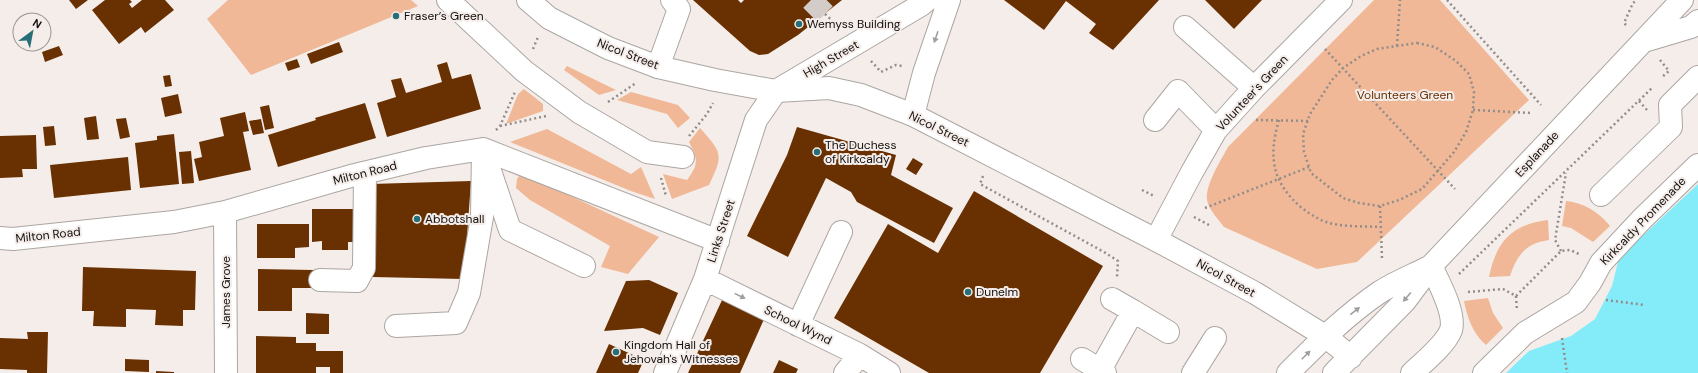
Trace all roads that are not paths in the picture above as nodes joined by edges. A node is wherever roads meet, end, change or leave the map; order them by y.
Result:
1 (448, 0) edge
2 (528, 0) edge
3 (926, 0) edge
4 (949, 0) edge
5 (1341, 0) edge
6 (1675, 2) edge
7 (675, 4) edge
8 (1695, 24) edge
9 (1185, 27) dead end
10 (1643, 41) junction
11 (658, 67) junction
12 (1698, 77) edge
13 (1254, 88) junction
14 (776, 90) junction
15 (913, 115) junction
16 (1155, 120) dead end
17 (1216, 130) junction
18 (483, 149) junction
19 (679, 157) road end
20 (1698, 165) edge
21 (365, 173) junction
22 (1601, 195) dead end
23 (226, 212) junction
24 (841, 232) dead end
25 (0, 238) edge
26 (1156, 240) junction
27 (718, 241) junction
28 (584, 266) dead end
29 (1431, 266) junction
30 (705, 279) junction
31 (320, 280) dead end
32 (1112, 299) road end
33 (1133, 311) junction
34 (798, 325) junction
35 (396, 326) dead end
36 (1168, 332) dead end
37 (1325, 336) junction
38 (1214, 338) dead end
39 (860, 355) junction
40 (1351, 357) junction
41 (1096, 368) edge
42 (226, 373) edge
43 (665, 373) edge
44 (845, 373) edge
45 (889, 373) edge
46 (1193, 373) edge
47 (1288, 373) edge
48 (1334, 373) edge
49 (1412, 373) edge
50 (1484, 373) edge

1 - 19 street
2 - 11 street, Nicol Street
3 - 14 street, High Street
4 -> 15 street
5 - 13 street, Volunteer's Green
6 - 8 street
6 - 10 street, Esplanade
7 - 11 street
8 - 10 street
9 - 13 street
10 - 29 street, Esplanade
11 - 14 street, Nicol Street
12 - 22 street
13 - 17 street, Volunteer's Green
14 - 15 street, Nicol Street
14 - 27 street, Links Street
15 - 26 street, Nicol Street
16 - 17 street
17 - 26 street, Volunteer's Green
18 - 21 street, Milton Road
18 - 27 street
18 - 28 street
18 - 35 street
20 - 50 street, Kirkcaldy Promenade
21 - 23 street, Milton Road
21 - 31 street
23 - 25 street, Milton Road
23 - 42 street, James Grove
24 - 34 street
26 - 37 street, Nicol Street
27 - 30 street, Links Street
37 -> 29 street, Esplanade
29 -> 40 street, Esplanade
29 - 49 street
30 -> 34 street, School Wynd
30 - 43 street, Links Street
32 - 33 street
33 - 36 street
33 - 41 street
34 - 39 street, School Wynd
37 - 40 street, Nicol Street
47 -> 37 street, Esplanade
38 - 46 street
39 - 44 street
39 - 45 street, School Wynd
40 - 48 street, Esplanade

